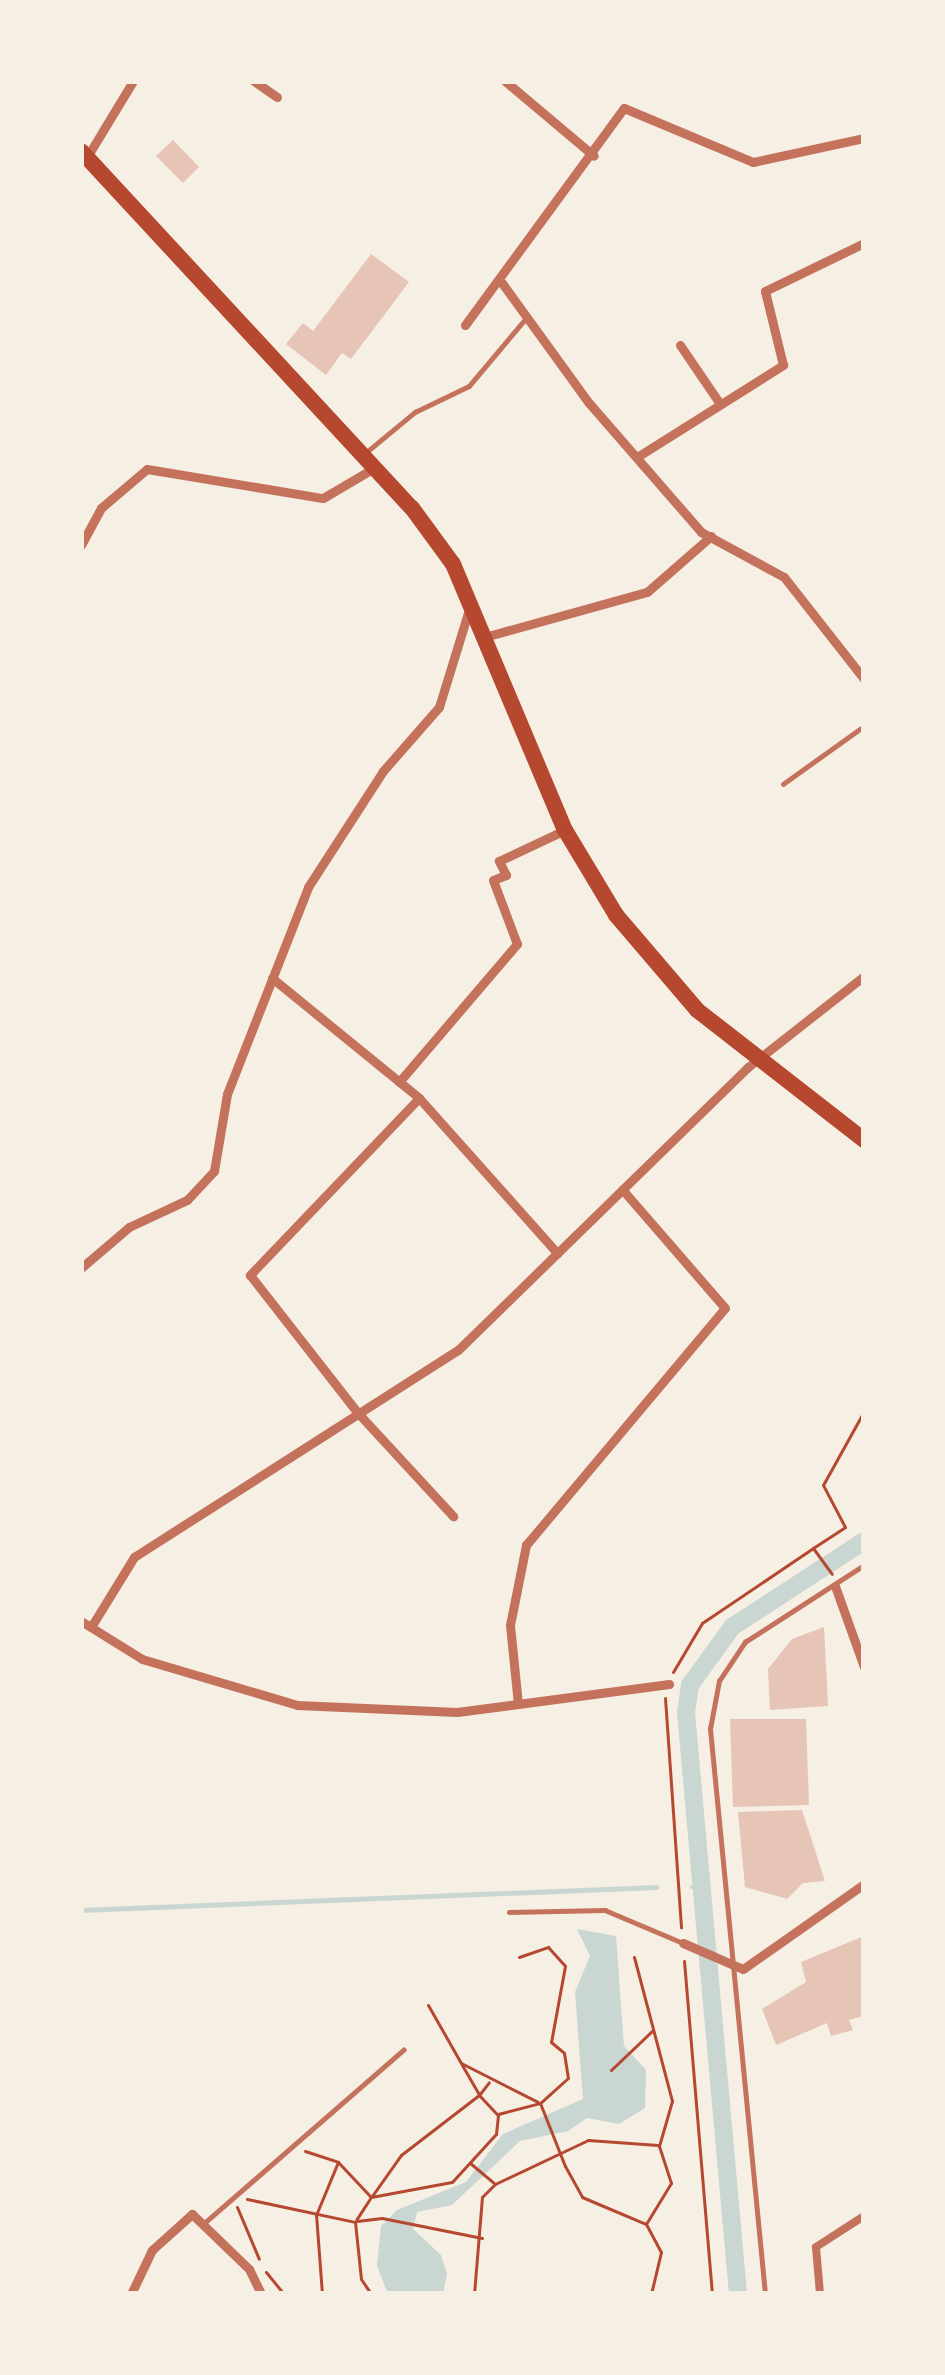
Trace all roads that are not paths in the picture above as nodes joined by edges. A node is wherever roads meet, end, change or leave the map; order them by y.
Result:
1 (133, 81) edge
2 (254, 81) edge
3 (505, 81) edge
4 (277, 97) dead end
5 (864, 139) edge
6 (84, 154) edge
7 (594, 156) junction
8 (864, 243) edge
9 (502, 283) junction
10 (527, 317) junction
11 (465, 325) dead end
12 (680, 345) dead end
13 (718, 401) junction
14 (637, 458) junction
15 (369, 462) junction
16 (711, 536) junction
17 (81, 545) edge
18 (472, 601) junction
19 (488, 636) junction
20 (864, 679) edge
21 (864, 726) edge
22 (782, 784) dead end
23 (566, 830) junction
24 (864, 976) edge
25 (272, 978) junction
26 (756, 1061) junction
27 (399, 1082) junction
28 (418, 1098) junction
29 (864, 1140) edge
30 (622, 1189) junction
31 (557, 1253) junction
32 (81, 1268) edge
33 (357, 1412) junction
34 (453, 1516) dead end
35 (864, 1565) edge
36 (835, 1582) junction
37 (86, 1624) edge
38 (864, 1666) edge
39 (669, 1684) road end
40 (518, 1704) junction
41 (864, 1884) edge
42 (509, 1912) dead end
43 (682, 1943) joint
44 (732, 1967) junction
45 (403, 2050) dead end
46 (864, 2216) edge
47 (202, 2225) junction
48 (131, 2294) edge
49 (261, 2294) edge
50 (764, 2294) edge
51 (820, 2294) edge

1 - 6 street
2 - 4 street
3 - 7 street
5 - 7 street
6 - 15 highway
7 - 9 street
8 - 13 street
9 - 10 street
9 - 11 street
10 - 14 street
10 - 15 lane
12 - 13 street
13 - 14 street
14 - 16 street
15 - 17 street
15 - 18 highway
16 - 19 street
16 - 20 street
18 - 19 highway
18 - 25 street
19 - 23 highway
21 - 22 lane
23 - 26 highway
23 - 27 street
24 - 26 street
25 - 27 street
25 - 32 street
26 - 29 highway
26 - 30 street
27 - 28 street
28 - 31 street
28 - 33 street
30 - 31 street
30 - 40 street
31 - 33 street
33 - 34 street
33 - 37 street
35 - 36 lane
36 - 38 street
36 - 44 lane
37 - 40 street
39 - 40 street
41 - 44 street
42 - 43 lane
43 - 44 street
44 - 50 lane
45 - 47 lane
46 - 51 street
47 - 48 street
47 - 49 street

